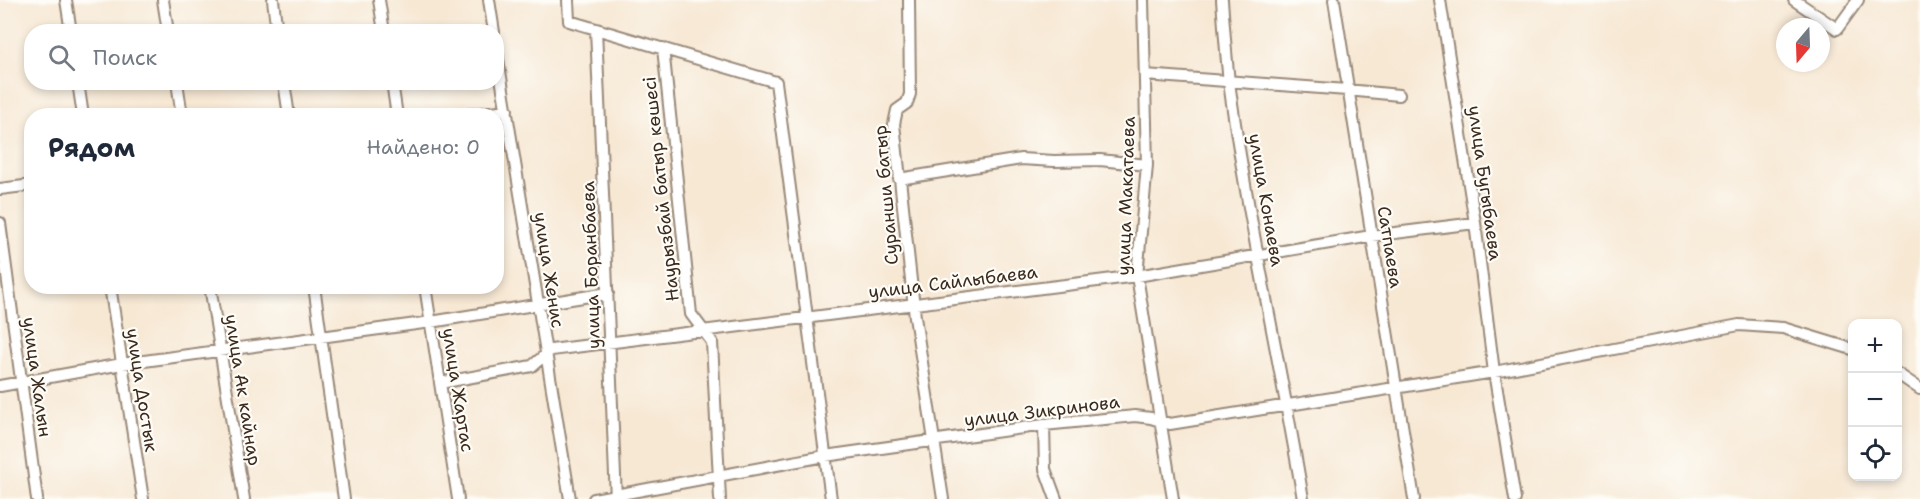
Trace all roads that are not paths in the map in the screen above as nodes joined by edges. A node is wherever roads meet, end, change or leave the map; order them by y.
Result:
1 (66, 0) edge
2 (163, 0) edge
3 (273, 0) edge
4 (379, 0) edge
5 (489, 0) edge
6 (568, 0) edge
7 (909, 0) edge
8 (1143, 0) edge
9 (1222, 0) edge
10 (1334, 0) edge
11 (1440, 0) edge
12 (1794, 0) edge
13 (1858, 0) edge
14 (70, 24) edge
15 (167, 24) edge
16 (276, 24) edge
17 (383, 24) edge
18 (493, 24) edge
19 (596, 29) junction
20 (663, 48) junction
21 (1145, 75) junction
22 (1229, 81) junction
23 (79, 90) edge
24 (178, 90) edge
25 (285, 90) edge
26 (393, 90) edge
27 (504, 90) edge
28 (1347, 90) junction
29 (1399, 95) dead end
30 (82, 108) edge
31 (181, 108) edge
32 (288, 108) edge
33 (396, 108) edge
34 (504, 110) edge
35 (507, 110) junction
36 (1147, 165) junction
37 (899, 179) junction
38 (24, 186) edge
39 (0, 189) edge
40 (1475, 223) junction
41 (0, 224) edge
42 (1371, 237) junction
43 (1258, 255) junction
44 (1137, 276) junction
45 (608, 293) junction
46 (111, 294) edge
47 (211, 294) edge
48 (315, 294) edge
49 (426, 294) edge
50 (913, 303) junction
51 (538, 305) junction
52 (807, 318) junction
53 (430, 322) junction
54 (703, 331) junction
55 (321, 338) junction
56 (610, 341) junction
57 (1848, 348) edge
58 (220, 352) junction
59 (546, 354) junction
60 (122, 364) junction
61 (1494, 372) junction
62 (1902, 377) edge
63 (22, 383) junction
64 (440, 383) junction
65 (0, 386) edge
66 (1396, 387) junction
67 (1920, 389) edge
68 (1288, 405) junction
69 (1161, 420) junction
70 (1044, 425) junction
71 (934, 441) junction
72 (825, 456) junction
73 (718, 476) junction
74 (616, 497) edge
75 (38, 499) edge
76 (143, 499) edge
77 (244, 499) edge
78 (344, 499) edge
79 (458, 499) edge
80 (570, 499) edge
81 (594, 499) edge
82 (720, 499) edge
83 (831, 499) edge
84 (943, 499) edge
85 (1056, 499) edge
86 (1173, 499) edge
87 (1302, 499) edge
88 (1414, 499) edge
89 (1515, 499) edge

1 - 14 street
2 - 15 street
3 - 16 street
4 - 17 street
5 - 18 street
6 - 19 street
7 - 37 street, Суранши батыр
8 - 21 street, улица Макатаева
9 - 22 street, улица Конаева
10 - 28 street, Сатпаева
11 - 40 street, улица Бугыбаева
12 - 13 street
19 - 20 street
19 - 45 street, улица Боранбаева
20 - 52 street
20 - 54 street, Наурызбай батыр көшесі
21 - 22 street
21 - 36 street, улица Макатаева
22 - 28 street
22 - 43 street, улица Конаева
23 - 30 street
24 - 31 street
25 - 32 street
26 - 33 street
27 - 35 street, улица Женис
28 - 29 street
28 - 42 street, Сатпаева
34 - 35 street
35 - 51 street, улица Женис
36 - 37 street
36 - 44 street, улица Макатаева
37 - 50 street, Суранши батыр
38 - 39 street
40 - 42 street, улица Сайлыбаева
40 - 61 street, улица Бугыбаева
41 - 63 street, улица Жалын
42 - 43 street, улица Сайлыбаева
42 - 66 street, Сатпаева
43 - 44 street, улица Сайлыбаева
43 - 68 street, улица Конаева
44 - 50 street, улица Сайлыбаева
44 - 69 street, улица Макатаева
45 - 51 street
45 - 56 street, улица Боранбаева
46 - 60 street, улица Достык
47 - 58 street, улица Ак кайнар
48 - 55 street
49 - 53 street, улица Жартас
50 - 52 street, улица Сайлыбаева
50 - 71 street, Суранши батыр
51 - 53 street
51 - 59 street, улица Женис
52 - 54 street, улица Сайлыбаева
52 - 72 street
53 - 55 street
53 - 64 street, улица Жартас
54 - 56 street, улица Сайлыбаева
54 - 73 street, Наурызбай батыр көшесі
55 - 58 street
55 - 78 street
56 - 59 street, улица Сайлыбаева
56 - 74 street, улица Боранбаева
57 - 61 street, улица Зикринова
58 - 60 street
58 - 77 street, улица Ак кайнар
59 - 64 street, улица Сайлыбаева
59 - 80 street, улица Женис
60 - 63 street
60 - 76 street, улица Достык
61 - 66 street, улица Зикринова
61 - 89 street, улица Бугыбаева
62 - 67 street
63 - 65 street
63 - 75 street, улица Жалын
64 - 79 street, улица Жартас
66 - 68 street, улица Зикринова
66 - 88 street, Сатпаева
68 - 69 street, улица Зикринова
68 - 87 street, улица Конаева
69 - 70 street, улица Зикринова
69 - 86 street, улица Макатаева
70 - 71 street, улица Зикринова
70 - 85 street
71 - 72 street, улица Зикринова
71 - 84 street, Суранши батыр
72 - 73 street, улица Зикринова
72 - 83 street
73 - 74 street, улица Зикринова
73 - 82 street, Наурызбай батыр көшесі
74 - 81 street, улица Зикринова

